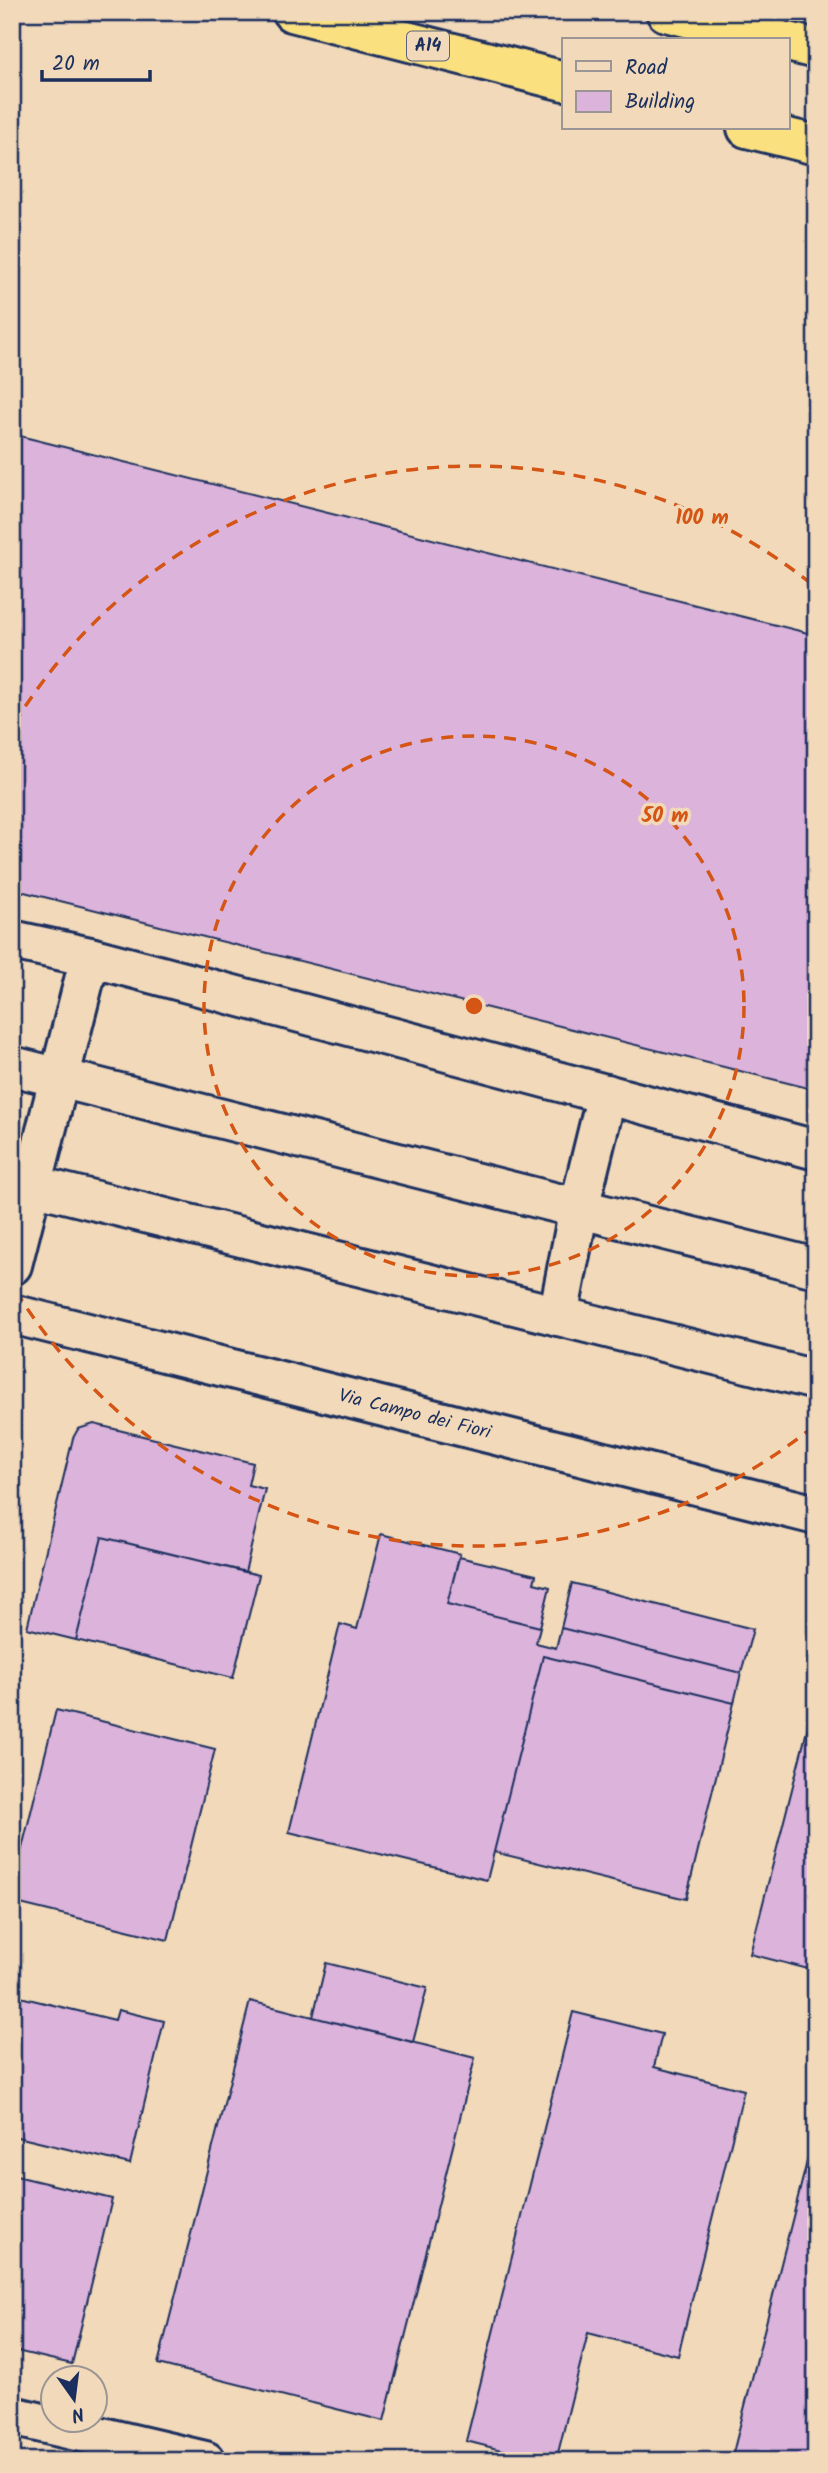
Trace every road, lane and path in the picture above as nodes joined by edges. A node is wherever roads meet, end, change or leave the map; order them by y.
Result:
1 (292, 12) edge
2 (667, 12) edge
3 (771, 38) edge
4 (790, 42) edge
5 (816, 49) edge
6 (562, 80) edge
7 (755, 130) edge
8 (816, 145) edge
9 (12, 940) edge
10 (90, 957) junction
11 (12, 1066) edge
12 (60, 1078) junction
13 (607, 1094) junction
14 (816, 1150) edge
15 (22, 1183) edge
16 (579, 1208) junction
17 (12, 1265) edge
18 (816, 1268) edge
19 (12, 1314) edge
20 (558, 1316) junction
21 (816, 1380) edge
22 (816, 1515) edge
23 (12, 2416) edge
24 (205, 2461) edge

1 - 6 highway, A14
2 - 3 highway
4 - 5 highway
7 - 8 highway
9 - 10 street
10 - 12 street
10 - 13 street
11 - 12 street
12 - 15 street
12 - 16 street
13 - 14 street
13 - 16 street
15 - 17 street
15 - 20 street
16 - 18 street
16 - 20 street
19 - 22 street, Via Campo dei Fiori
20 - 21 street
23 - 24 street

